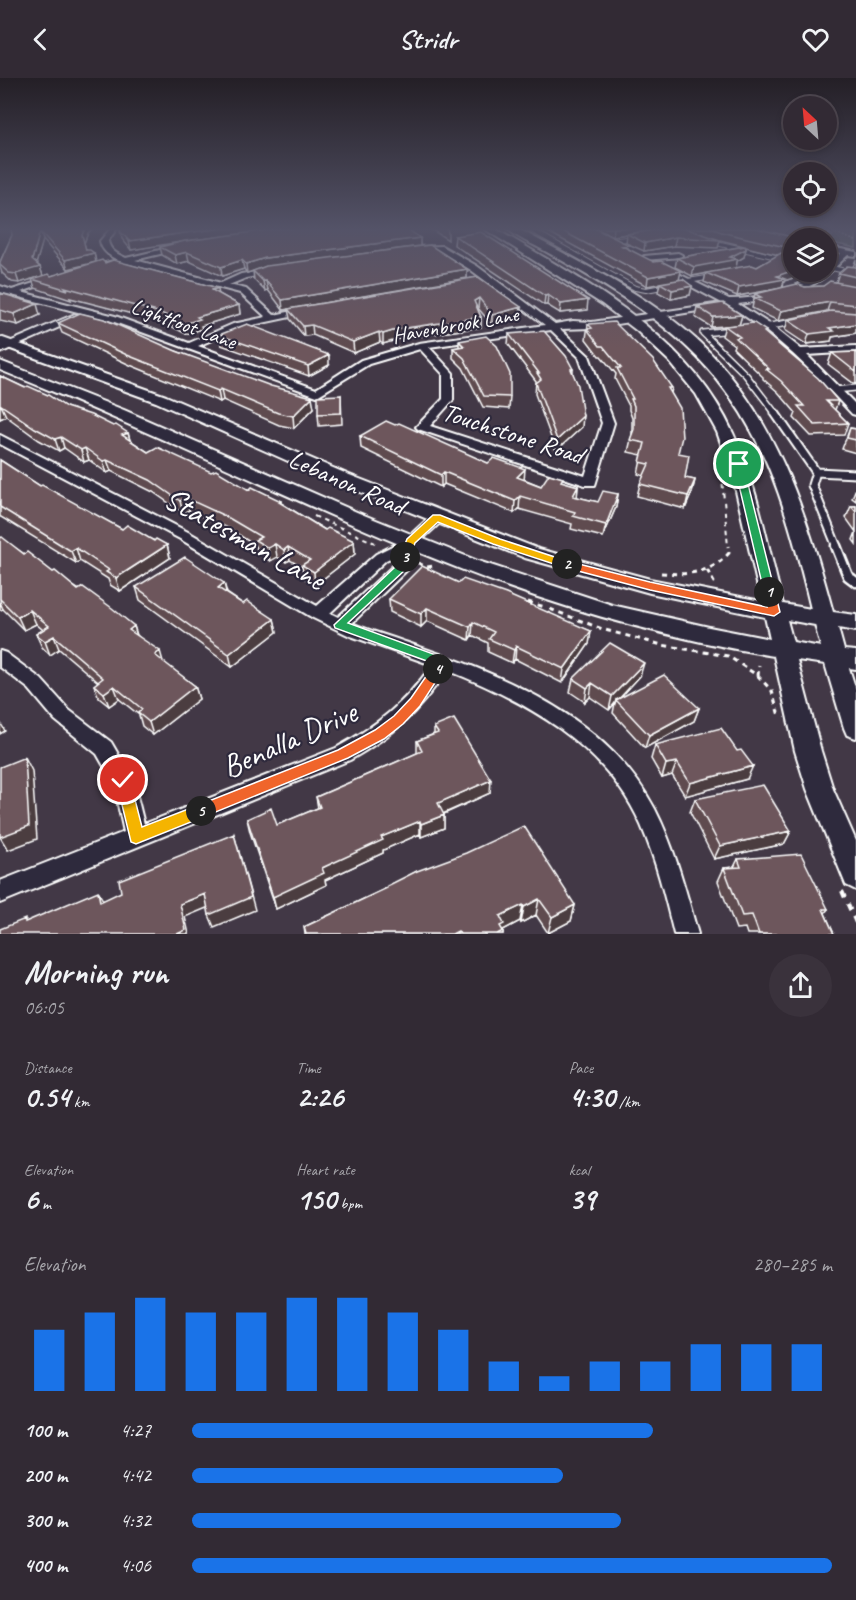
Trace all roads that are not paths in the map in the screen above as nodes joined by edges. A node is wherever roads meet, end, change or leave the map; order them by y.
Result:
1 (96, 268) edge
2 (155, 268) edge
3 (471, 268) edge
4 (552, 268) edge
5 (579, 268) edge
6 (599, 268) edge
7 (663, 268) edge
8 (92, 269) edge
9 (277, 270) edge
10 (837, 270) edge
11 (856, 273) edge
12 (62, 276) edge
13 (717, 276) edge
14 (489, 279) junction
15 (477, 280) edge
16 (690, 282) junction
17 (814, 282) joint
18 (222, 285) junction
19 (825, 285) edge
20 (5, 291) edge
21 (730, 302) junction
22 (72, 308) junction
23 (316, 309) edge
24 (86, 312) junction
25 (654, 313) junction
26 (629, 316) junction
27 (271, 317) junction
28 (803, 321) edge
29 (553, 327) junction
30 (767, 327) junction
31 (756, 328) edge
32 (735, 330) edge
33 (3, 344) edge
34 (422, 345) junction
35 (190, 346) junction
36 (856, 349) edge
37 (799, 352) junction
38 (0, 365) edge
39 (856, 388) edge
40 (835, 390) junction
41 (317, 393) joint
42 (856, 412) edge
43 (0, 439) edge
44 (816, 472) junction
45 (856, 474) edge
46 (437, 518) junction
47 (411, 542) junction
48 (856, 582) edge
49 (774, 612) junction
50 (319, 614) junction
51 (825, 620) junction
52 (856, 622) edge
53 (340, 625) junction
54 (783, 649) junction
55 (0, 658) edge
56 (846, 659) edge
57 (443, 662) junction
58 (856, 728) edge
59 (136, 837) junction
60 (856, 875) edge
61 (0, 892) edge
62 (686, 934) edge

1 - 8 street
2 - 18 street
3 - 14 street
4 - 26 main road
5 - 25 main road
6 - 16 lane
7 - 16 street
9 - 18 street
10 - 11 lane
12 - 20 street
13 - 16 lane
14 - 15 street
14 - 29 street
16 - 21 street
17 - 19 street
17 - 21 street, Havenbrook Lane
18 - 27 street
20 - 22 street, Lightfoot Lane
21 - 25 street, Havenbrook Lane
21 - 30 street
22 - 24 street, Lightfoot Lane
22 - 33 street
23 - 27 street
24 - 33 street
24 - 35 street, Lightfoot Lane
25 - 26 street, Havenbrook Lane
25 - 51 main road
26 - 29 street, Havenbrook Lane
26 - 49 main road
27 - 35 street
28 - 30 lane
29 - 34 street, Havenbrook Lane
29 - 34 street, Touchstone Road
30 - 31 lane
30 - 37 street
32 - 44 lane
33 - 46 main road, Lebanon Road
34 - 41 street, Havenbrook Lane
35 - 41 street, Lightfoot Lane
36 - 37 street
37 - 40 street
38 - 47 main road, Lebanon Road
39 - 40 lane
40 - 42 street
43 - 50 street, Statesman Lane
44 - 45 lane
44 - 48 lane
46 - 47 street
46 - 49 main road, Lebanon Road
47 - 50 street
47 - 53 street
47 - 54 main road, Lebanon Road
49 - 51 main road, Lebanon Road
49 - 54 main road
50 - 53 street, Statesman Lane
51 - 52 main road, Lebanon Road
51 - 56 main road
53 - 57 street, Statesman Lane
54 - 56 main road, Lebanon Road
54 - 60 main road
55 - 59 street
56 - 58 main road
57 - 59 street, Benalla Drive
57 - 62 street, Statesman Lane
59 - 61 street, Benalla Drive

